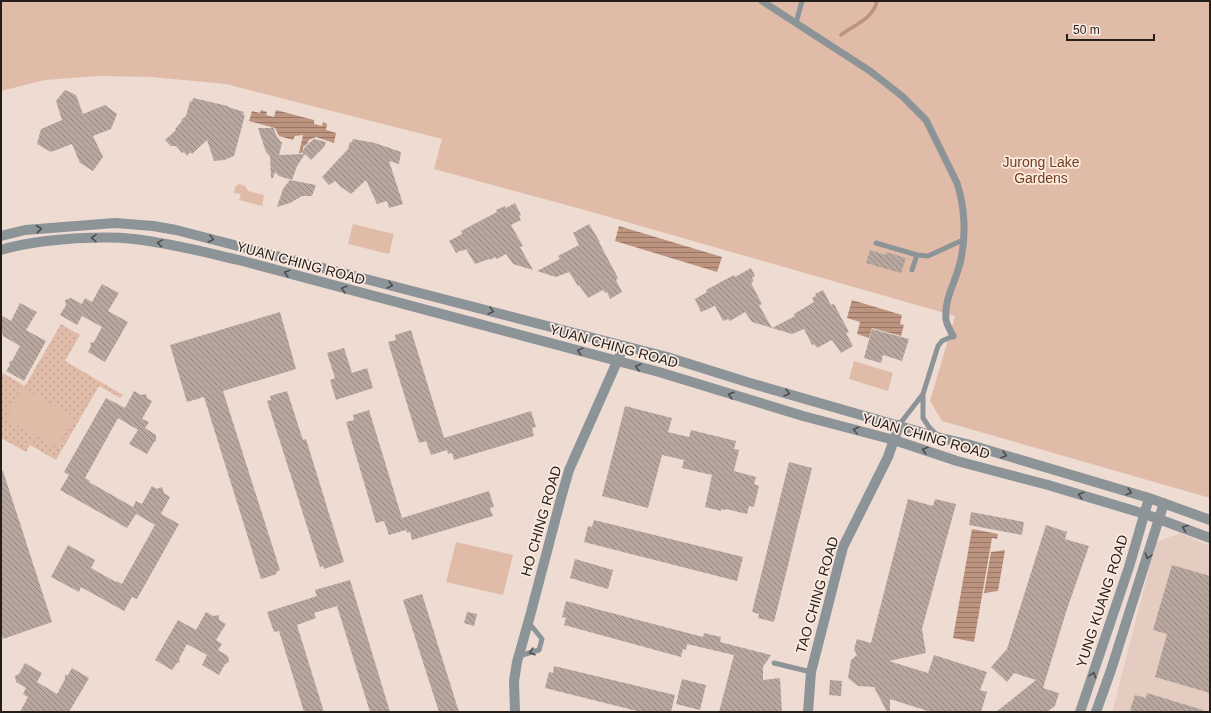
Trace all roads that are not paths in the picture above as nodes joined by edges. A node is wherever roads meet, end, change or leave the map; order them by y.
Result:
1 (762, 1) edge
2 (802, 1) edge
3 (796, 23) junction
4 (1, 236) edge
5 (963, 240) junction
6 (876, 243) dead end
7 (1, 250) edge
8 (917, 255) junction
9 (912, 270) dead end
10 (453, 301) junction
11 (449, 317) junction
12 (953, 336) joint
13 (624, 346) junction
14 (617, 361) junction
15 (923, 394) junction
16 (899, 425) junction
17 (941, 438) junction
18 (894, 440) junction
19 (1149, 498) junction
20 (1164, 502) junction
21 (1145, 514) junction
22 (1160, 519) junction
23 (1210, 520) edge
24 (1210, 538) edge
25 (528, 622) junction
26 (518, 656) junction
27 (774, 663) dead end
28 (811, 672) junction
29 (515, 712) edge
30 (808, 712) edge
31 (1080, 712) edge
32 (1096, 712) edge

1 - 3 street
2 - 3 lane
3 - 5 street
4 -> 10 street, YUAN CHING ROAD
5 - 8 lane
5 - 12 street
6 - 8 lane
11 -> 7 street, YUAN CHING ROAD
8 - 9 lane
10 - 11 street
10 -> 13 street, YUAN CHING ROAD
14 -> 11 street, YUAN CHING ROAD
12 - 15 lane
13 - 14 street, HO CHING ROAD
13 -> 16 street, YUAN CHING ROAD
18 -> 14 street, YUAN CHING ROAD
14 - 25 street, HO CHING ROAD
15 - 16 lane
15 - 17 lane
16 - 17 street, YUAN CHING ROAD
16 - 18 street, TAO CHING ROAD
17 -> 19 street, YUAN CHING ROAD
21 -> 18 street, YUAN CHING ROAD
18 - 28 street, TAO CHING ROAD
19 - 20 street, YUAN CHING ROAD
19 - 21 street, YUNG KUANG ROAD
20 - 22 street
20 - 23 street, YUAN CHING ROAD
21 - 22 street, YUAN CHING ROAD
31 -> 21 street, YUNG KUANG ROAD
24 -> 22 street, YUAN CHING ROAD
22 -> 32 street
25 - 26 street, HO CHING ROAD
25 -> 26 lane
26 - 29 street, HO CHING ROAD
27 - 28 lane
28 - 30 street, TAO CHING ROAD

